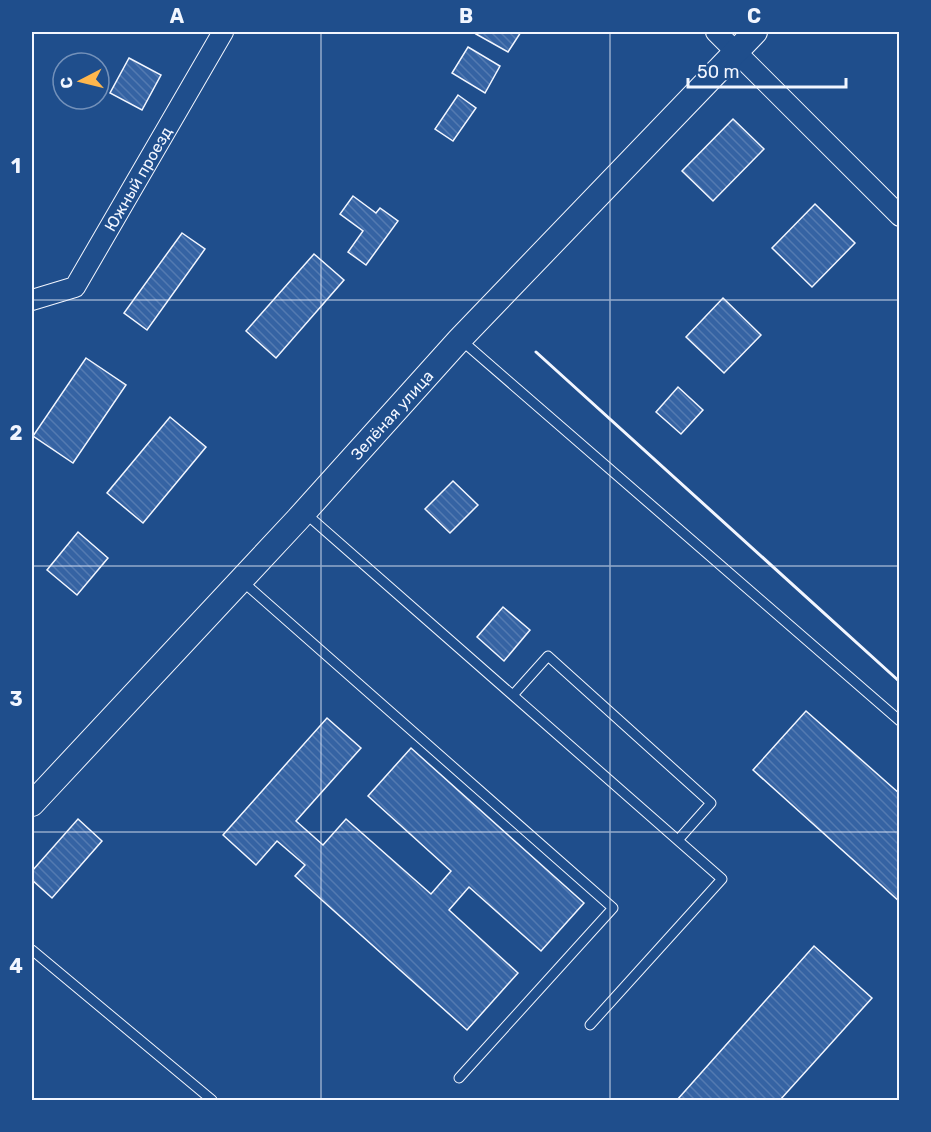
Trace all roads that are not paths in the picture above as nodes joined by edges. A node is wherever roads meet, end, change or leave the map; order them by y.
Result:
1 (223, 32) edge
2 (717, 32) edge
3 (754, 32) edge
4 (735, 52) junction
5 (900, 216) edge
6 (32, 300) edge
7 (460, 339) junction
8 (304, 512) junction
9 (241, 580) junction
10 (513, 695) junction
11 (900, 721) edge
12 (32, 804) edge
13 (678, 840) junction
14 (32, 950) edge
15 (590, 1025) dead end
16 (459, 1078) dead end
17 (212, 1101) edge

1 - 6 street, Южный проезд
2 - 4 street
3 - 4 street, Зелёная улица
4 - 5 street
4 - 7 street, Зелёная улица
7 - 8 street, Зелёная улица
7 - 11 lane
8 - 9 street, Зелёная улица
8 - 10 lane
9 - 12 street, Зелёная улица
9 - 16 lane
10 - 13 lane
10 - 13 lane
13 - 15 lane
14 - 17 lane

